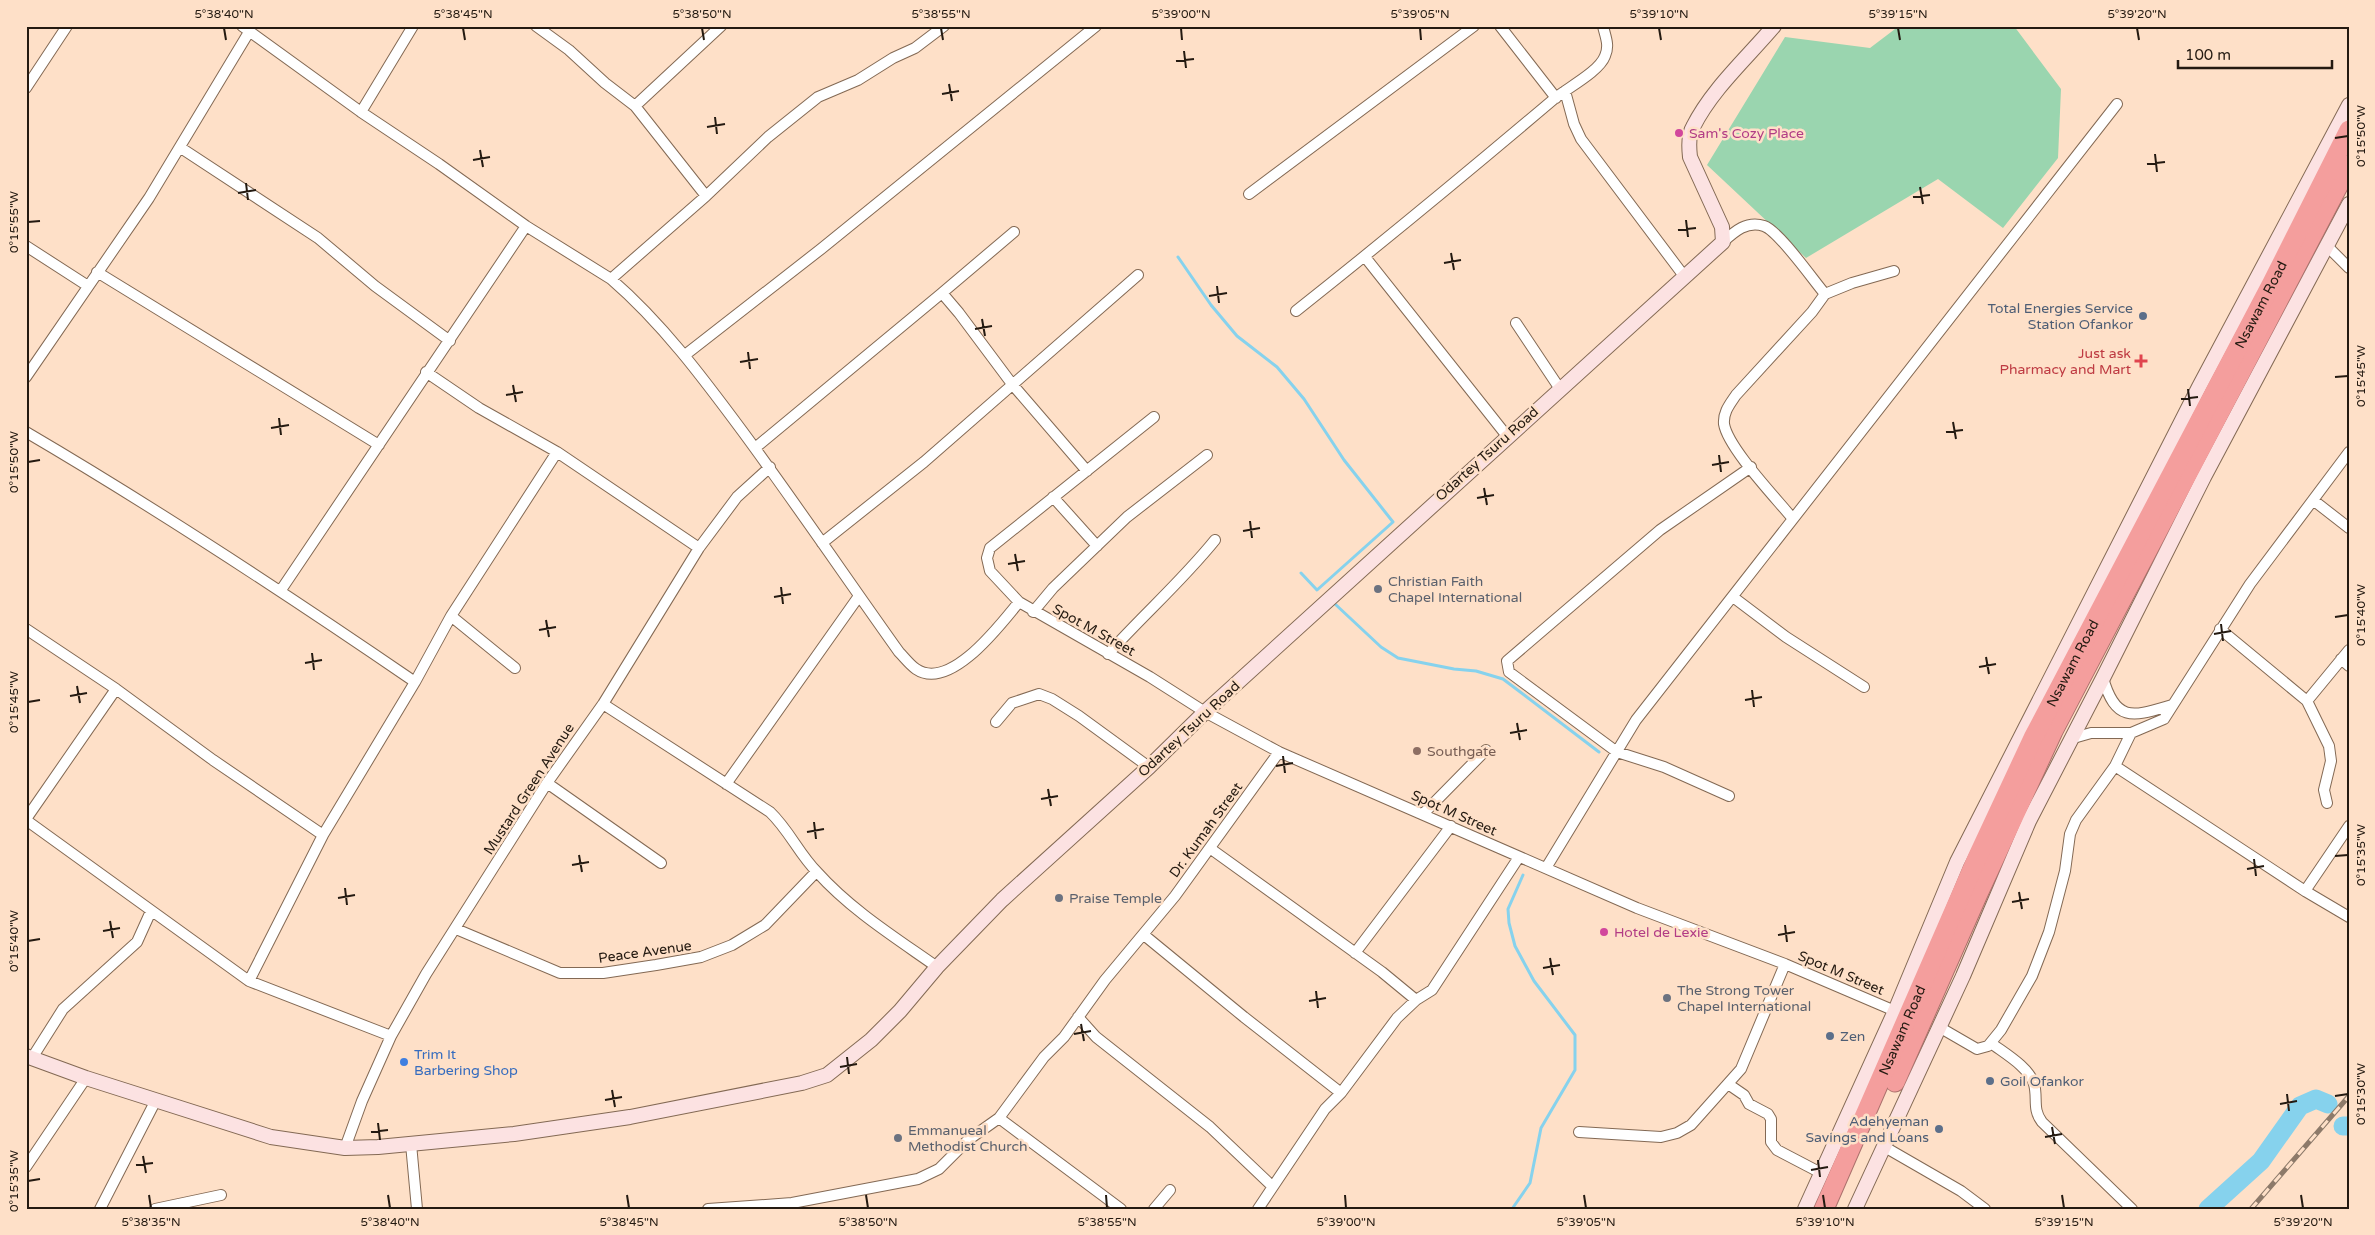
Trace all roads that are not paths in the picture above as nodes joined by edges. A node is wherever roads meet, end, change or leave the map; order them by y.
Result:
1 (67, 26) edge
2 (413, 26) edge
3 (536, 26) edge
4 (721, 26) edge
5 (944, 26) edge
6 (1096, 26) edge
7 (1474, 26) edge
8 (1500, 26) edge
9 (1602, 26) edge
10 (1774, 26) edge
11 (245, 29) edge
12 (26, 88) edge
13 (1565, 91) junction
14 (1556, 98) junction
15 (2117, 104) dead end
16 (2349, 105) edge
17 (635, 106) junction
18 (361, 112) junction
19 (2349, 130) edge
20 (181, 148) junction
21 (2349, 165) edge
22 (1249, 194) dead end
23 (706, 196) junction
24 (2349, 204) edge
25 (526, 226) junction
26 (1014, 232) dead end
27 (1722, 242) junction
28 (26, 246) edge
29 (2326, 246) junction
30 (1365, 257) junction
31 (2349, 268) edge
32 (1894, 271) dead end
33 (97, 272) junction
34 (1138, 275) dead end
35 (1684, 276) junction
36 (611, 279) junction
37 (88, 286) junction
38 (942, 293) junction
39 (1825, 294) junction
40 (1296, 311) dead end
41 (1516, 323) dead end
42 (450, 341) junction
43 (685, 355) junction
44 (426, 372) junction
45 (26, 377) edge
46 (1012, 384) junction
47 (1560, 389) junction
48 (1154, 417) dead end
49 (26, 432) edge
50 (1507, 436) junction
51 (379, 445) junction
52 (755, 448) junction
53 (557, 452) junction
54 (2349, 452) edge
55 (1207, 455) dead end
56 (1751, 467) junction
57 (770, 468) junction
58 (1086, 471) junction
59 (1053, 497) junction
60 (2312, 500) junction
61 (1793, 519) junction
62 (2349, 528) edge
63 (1215, 540) dead end
64 (822, 542) junction
65 (1096, 546) junction
66 (700, 548) junction
67 (281, 590) junction
68 (859, 596) junction
69 (1733, 597) junction
70 (1019, 602) junction
71 (1033, 612) junction
72 (451, 616) junction
73 (26, 629) edge
74 (2220, 629) junction
75 (2349, 650) edge
76 (1108, 654) junction
77 (2345, 662) edge
78 (515, 668) dead end
79 (2104, 678) junction
80 (415, 682) junction
81 (1864, 687) dead end
82 (116, 689) junction
83 (2307, 701) junction
84 (603, 704) junction
85 (2172, 705) junction
86 (1205, 712) junction
87 (996, 722) dead end
88 (2131, 733) junction
89 (2070, 739) junction
90 (1486, 750) dead end
91 (1279, 752) junction
92 (1617, 752) junction
93 (2115, 766) junction
94 (1149, 767) junction
95 (546, 783) junction
96 (726, 784) junction
97 (1728, 796) dead end
98 (2327, 803) dead end
99 (1422, 814) junction
100 (26, 819) edge
101 (1451, 826) junction
102 (2349, 826) edge
103 (323, 835) junction
104 (1211, 849) junction
105 (1519, 857) junction
106 (661, 863) dead end
107 (1546, 868) junction
108 (816, 872) junction
109 (2305, 891) junction
110 (151, 911) junction
111 (2349, 917) edge
112 (456, 929) junction
113 (1144, 934) junction
114 (1355, 953) junction
115 (1785, 964) junction
116 (937, 967) junction
117 (249, 981) junction
118 (1416, 1000) junction
119 (1896, 1011) junction
120 (1078, 1017) junction
121 (1939, 1027) junction
122 (391, 1036) junction
123 (1991, 1043) junction
124 (29, 1057) edge
125 (86, 1078) junction
126 (1728, 1084) junction
127 (1342, 1093) junction
128 (156, 1100) junction
129 (999, 1118) junction
130 (1579, 1132) dead end
131 (411, 1144) junction
132 (1883, 1146) junction
133 (345, 1148) junction
134 (26, 1167) edge
135 (1821, 1173) junction
136 (1272, 1186) junction
137 (1170, 1190) dead end
138 (221, 1195) dead end
139 (100, 1209) edge
140 (155, 1209) edge
141 (417, 1209) edge
142 (708, 1209) edge
143 (1121, 1209) edge
144 (1154, 1209) edge
145 (1258, 1209) edge
146 (1805, 1209) edge
147 (1824, 1209) edge
148 (1838, 1209) edge
149 (1855, 1209) edge
150 (1985, 1209) edge
151 (2132, 1209) edge

1 - 12 street
2 - 18 street
3 - 17 street
4 - 17 street
5 - 23 street
6 - 43 street
7 - 22 street
8 - 14 street
9 - 13 street
10 - 27 main road
11 - 18 street
11 - 20 street
13 - 14 street
13 - 35 street
14 - 30 street
15 - 61 street
16 - 119 main road
17 - 23 street
18 - 25 street
19 - 147 highway, Nsawam Road
20 - 33 street
20 - 42 street
21 - 148 highway, Nsawam Road
23 - 36 street
24 - 29 main road
25 - 36 street
25 - 42 street
26 - 38 street
27 - 35 main road, Odartey Tsuru Road
27 - 39 street
28 - 37 street
29 - 31 street
29 - 79 main road
30 - 40 street
30 - 50 street
32 - 39 street
33 - 37 street
33 - 51 street
34 - 46 street
35 - 47 main road, Odartey Tsuru Road
36 - 43 street
37 - 45 street
38 - 46 street
38 - 52 street
39 - 56 street
41 - 47 street
42 - 44 street
43 - 52 street
44 - 51 street
44 - 53 street
46 - 58 street
46 - 64 street
47 - 50 main road, Odartey Tsuru Road
48 - 58 street
49 - 67 street
50 - 86 main road, Odartey Tsuru Road
51 - 67 street
52 - 57 street
53 - 66 street
53 - 72 street
54 - 60 street
55 - 65 street
56 - 61 street
56 - 92 street
57 - 64 street
57 - 66 street, Mustard Green Avenue
58 - 59 street
59 - 65 street
59 - 70 street, Spot M Street
60 - 62 street
60 - 74 street
61 - 69 street
63 - 76 street
64 - 68 street
65 - 71 street
66 - 84 street, Mustard Green Avenue
67 - 80 street
68 - 70 street
68 - 96 street
69 - 81 street
69 - 92 street
70 - 71 street, Spot M Street
71 - 76 street, Spot M Street
72 - 78 street
72 - 80 street
73 - 82 street
74 - 83 street
74 - 85 street
75 - 77 street
76 - 86 street, Spot M Street
77 - 83 street
79 - 85 street
79 - 89 main road
80 - 103 street
82 - 100 street
82 - 103 street
83 - 98 street
84 - 95 street, Mustard Green Avenue
84 - 96 street
85 - 88 street
86 - 91 street, Spot M Street
86 - 94 main road, Odartey Tsuru Road
87 - 94 street
88 - 89 street
88 - 93 street
89 - 121 main road
90 - 99 street
91 - 99 street, Spot M Street
91 - 104 street, Dr. Kumah Street
92 - 97 street
92 - 107 street
93 - 109 street
93 - 123 street
94 - 116 main road, Odartey Tsuru Road
95 - 106 street
95 - 112 street, Mustard Green Avenue
96 - 108 street
99 - 101 street, Spot M Street
100 - 110 street
101 - 105 street, Spot M Street
101 - 114 street
102 - 109 street
103 - 117 street
104 - 113 street, Dr. Kumah Street
104 - 114 street
105 - 107 street, Spot M Street
105 - 118 street
107 - 115 street, Spot M Street
108 - 112 street, Peace Avenue
108 - 116 street
109 - 111 street
110 - 117 street
110 - 124 street
112 - 122 street, Mustard Green Avenue
113 - 120 street, Dr. Kumah Street
113 - 127 street
114 - 118 street
115 - 119 street, Spot M Street
115 - 126 street
116 - 131 main road, Odartey Tsuru Road
117 - 122 street
118 - 127 street
119 - 135 main road
120 - 129 street, Dr. Kumah Street
120 - 136 street
121 - 123 street
121 - 132 main road
122 - 133 street, Mustard Green Avenue
123 - 151 street
124 - 125 main road, Odartey Tsuru Road
125 - 128 main road, Odartey Tsuru Road
125 - 134 street
126 - 130 street
126 - 135 street
127 - 136 street
128 - 133 main road, Odartey Tsuru Road
128 - 139 street
129 - 142 street, Dr. Kumah Street
129 - 143 street
131 - 133 main road, Odartey Tsuru Road
131 - 141 street
132 - 149 main road
132 - 150 street
135 - 146 main road
136 - 145 street
137 - 144 street
138 - 140 street

